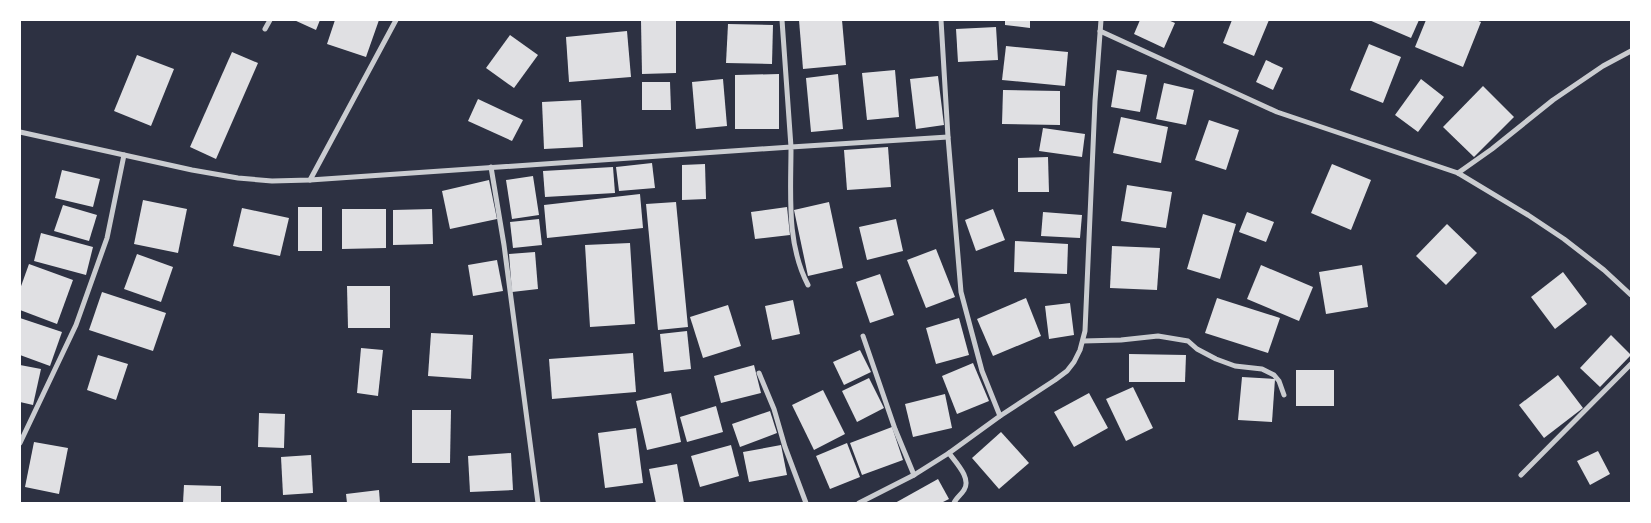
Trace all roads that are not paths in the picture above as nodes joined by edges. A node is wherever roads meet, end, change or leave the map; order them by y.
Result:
1 (270, 20) edge
2 (396, 20) edge
3 (782, 20) edge
4 (941, 20) edge
5 (1101, 20) edge
6 (265, 29) dead end
7 (1100, 31) junction
8 (1631, 51) edge
9 (20, 132) edge
10 (948, 137) junction
11 (791, 147) junction
12 (124, 155) junction
13 (491, 166) junction
14 (1458, 173) junction
15 (310, 180) junction
16 (808, 285) dead end
17 (1631, 295) edge
18 (863, 336) dead end
19 (1082, 341) junction
20 (1631, 364) edge
21 (759, 373) dead end
22 (1284, 395) dead end
23 (1000, 416) junction
24 (20, 443) edge
25 (948, 453) junction
26 (1521, 475) dead end
27 (914, 476) junction
28 (538, 503) edge
29 (806, 503) edge
30 (859, 503) edge
31 (954, 503) edge

1 - 6 street
2 - 15 street
3 - 11 street
4 - 10 street
5 - 7 street
7 - 14 street
7 - 19 street
8 - 14 street
9 - 12 street
10 - 11 street
10 - 23 street
11 - 13 street
11 - 16 street
12 - 15 street
12 - 24 street
13 - 15 street
13 - 28 street
14 - 17 street
18 - 27 street
19 - 22 street
19 - 23 street
20 - 26 street
21 - 29 street
23 - 25 street
25 - 27 street
25 - 31 street
27 - 30 street

